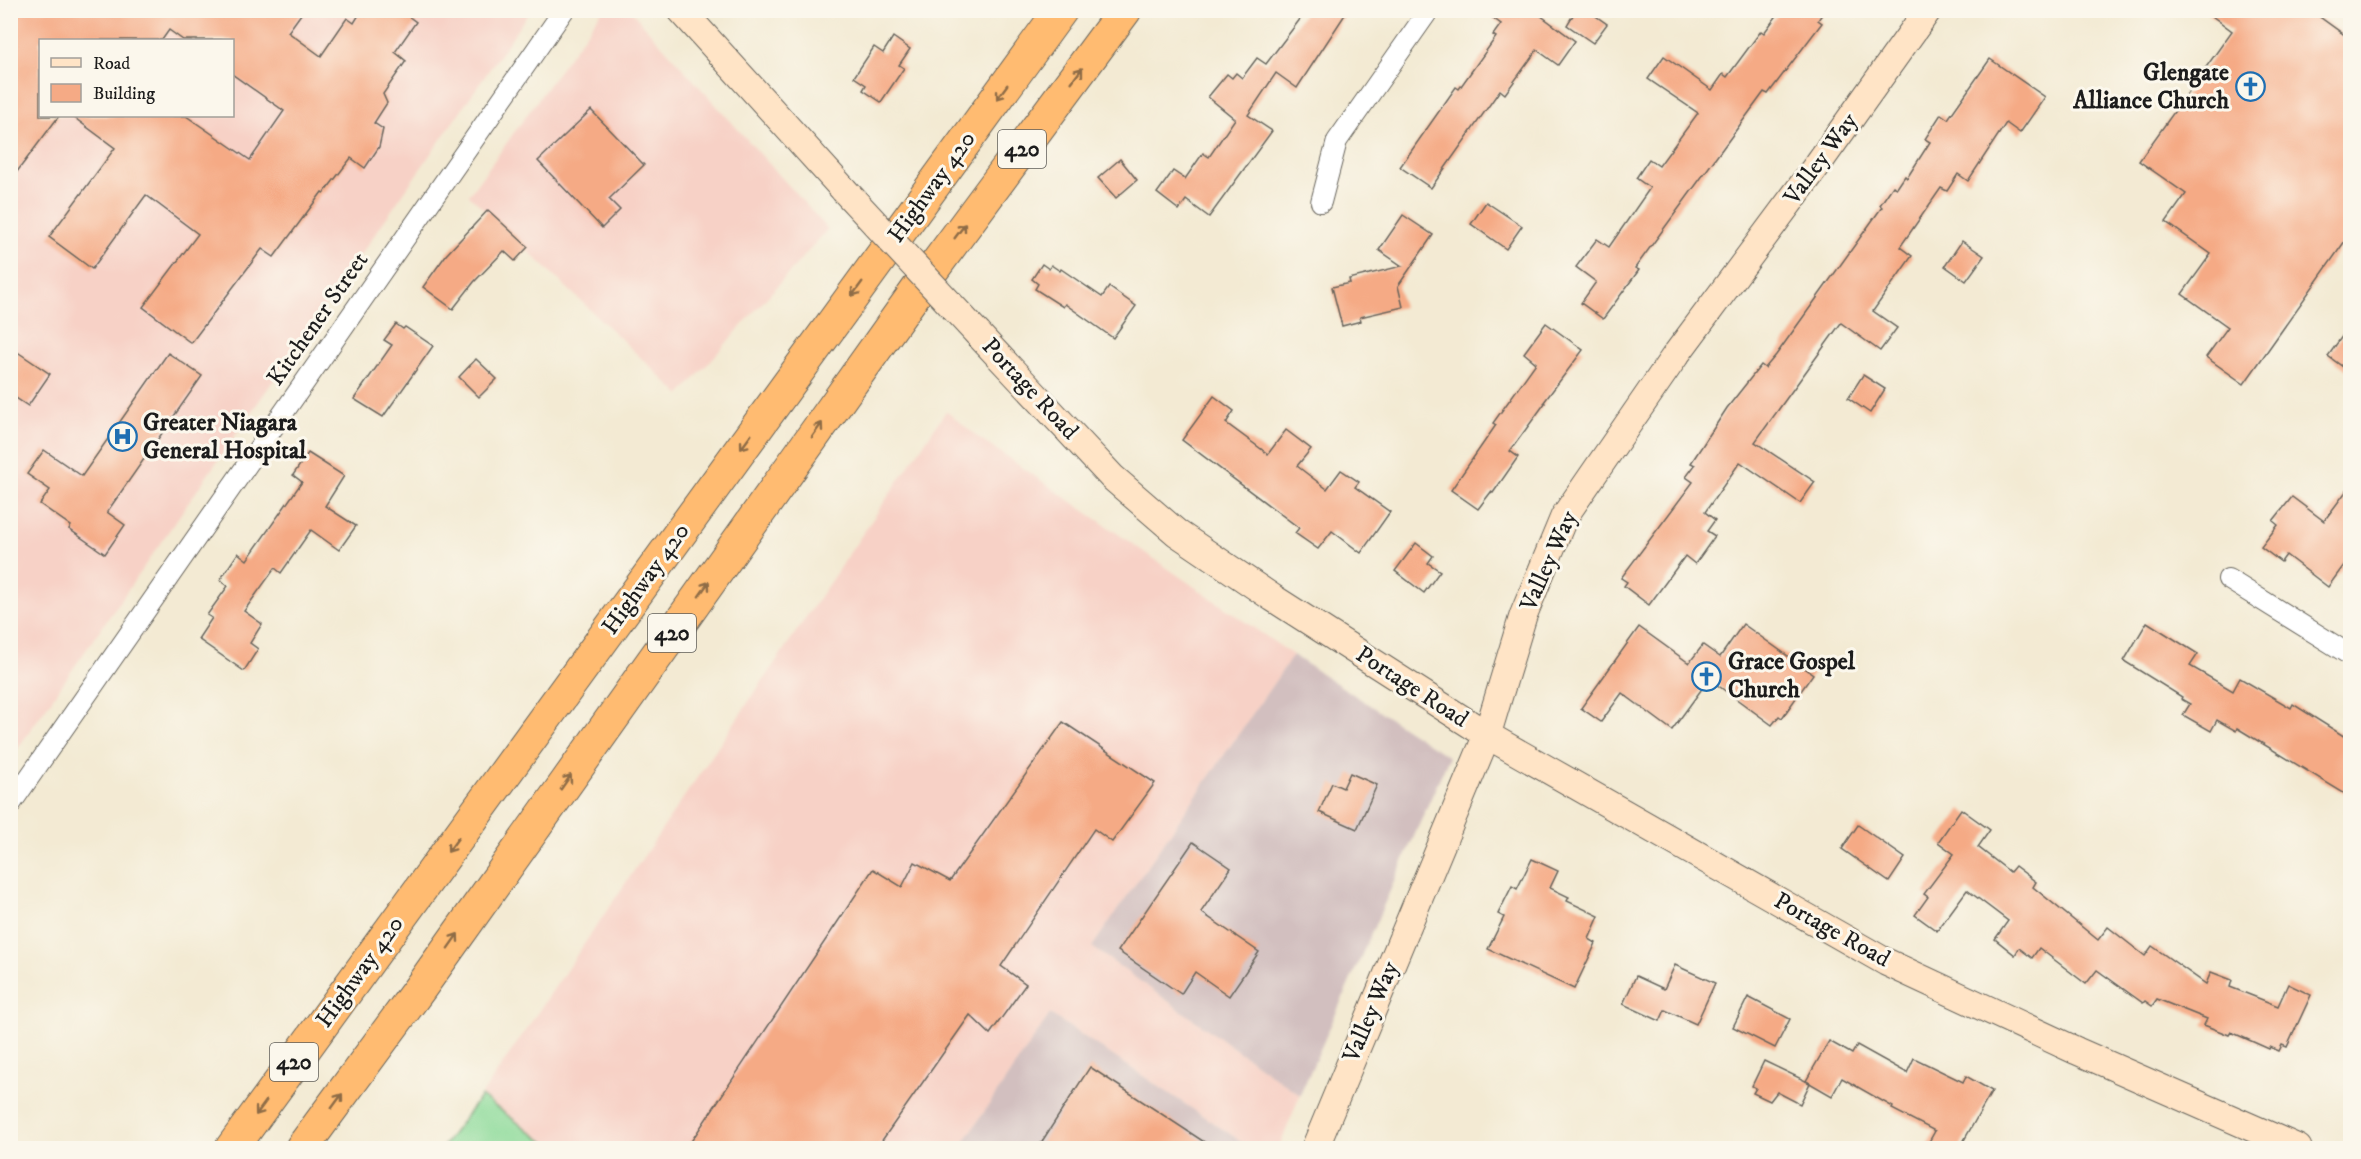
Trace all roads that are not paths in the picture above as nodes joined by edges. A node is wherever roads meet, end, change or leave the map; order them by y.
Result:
1 (564, 10) edge
2 (681, 10) edge
3 (1061, 10) edge
4 (1125, 10) edge
5 (1429, 10) edge
6 (1928, 10) edge
7 (1321, 202) dead end
8 (2228, 579) dead end
9 (2350, 656) edge
10 (1486, 735) junction
11 (10, 805) edge
12 (232, 1149) edge
13 (302, 1149) edge
14 (1315, 1149) edge
15 (2298, 1149) edge

1 - 11 street, Kitchener Street
2 - 10 street, Portage Road, bridge
3 -> 12 highway, Highway 420 / 420
13 -> 4 highway, Highway 420 / 420
5 - 7 street
6 - 10 street, Valley Way
8 - 9 street
10 - 14 street, Valley Way
10 - 15 street, Portage Road

